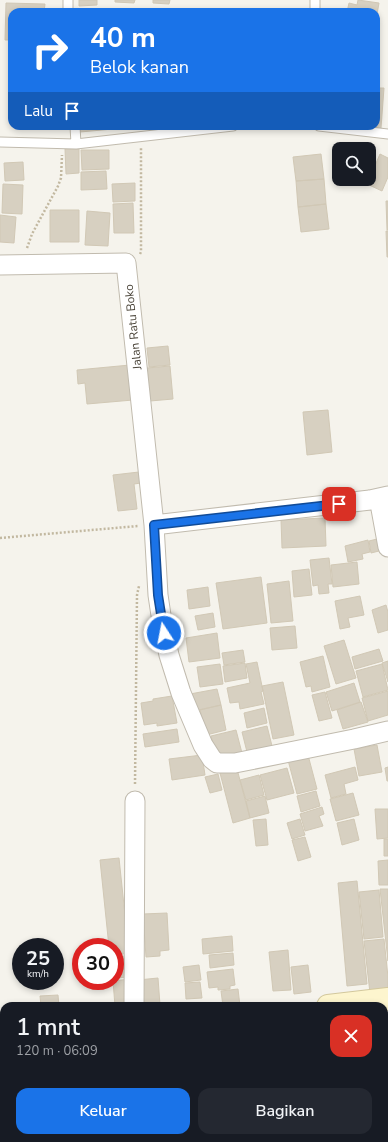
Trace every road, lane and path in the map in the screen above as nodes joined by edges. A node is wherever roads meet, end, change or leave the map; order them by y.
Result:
1 (75, 130) edge
2 (200, 130) edge
3 (354, 130) edge
4 (388, 134) edge
5 (141, 137) junction
6 (0, 142) edge
7 (63, 144) junction
8 (76, 144) junction
9 (126, 263) junction
10 (0, 264) edge
11 (23, 264) junction
12 (384, 497) edge
13 (154, 525) junction
14 (0, 538) edge
15 (388, 547) edge
16 (139, 584) dead end
17 (388, 731) edge
18 (135, 801) joint
19 (134, 1002) edge

1 - 8 lane
2 - 5 lane
3 - 4 lane
5 - 8 lane
5 - 9 path
6 - 7 lane
7 - 8 lane
7 - 11 path
9 - 11 street
9 - 13 street, Jalan Ratu Boko
10 - 11 street
12 - 13 street
12 - 15 street
13 - 14 path
13 - 17 street, Jalan Ratu Boko
16 - 18 path
18 - 19 street

